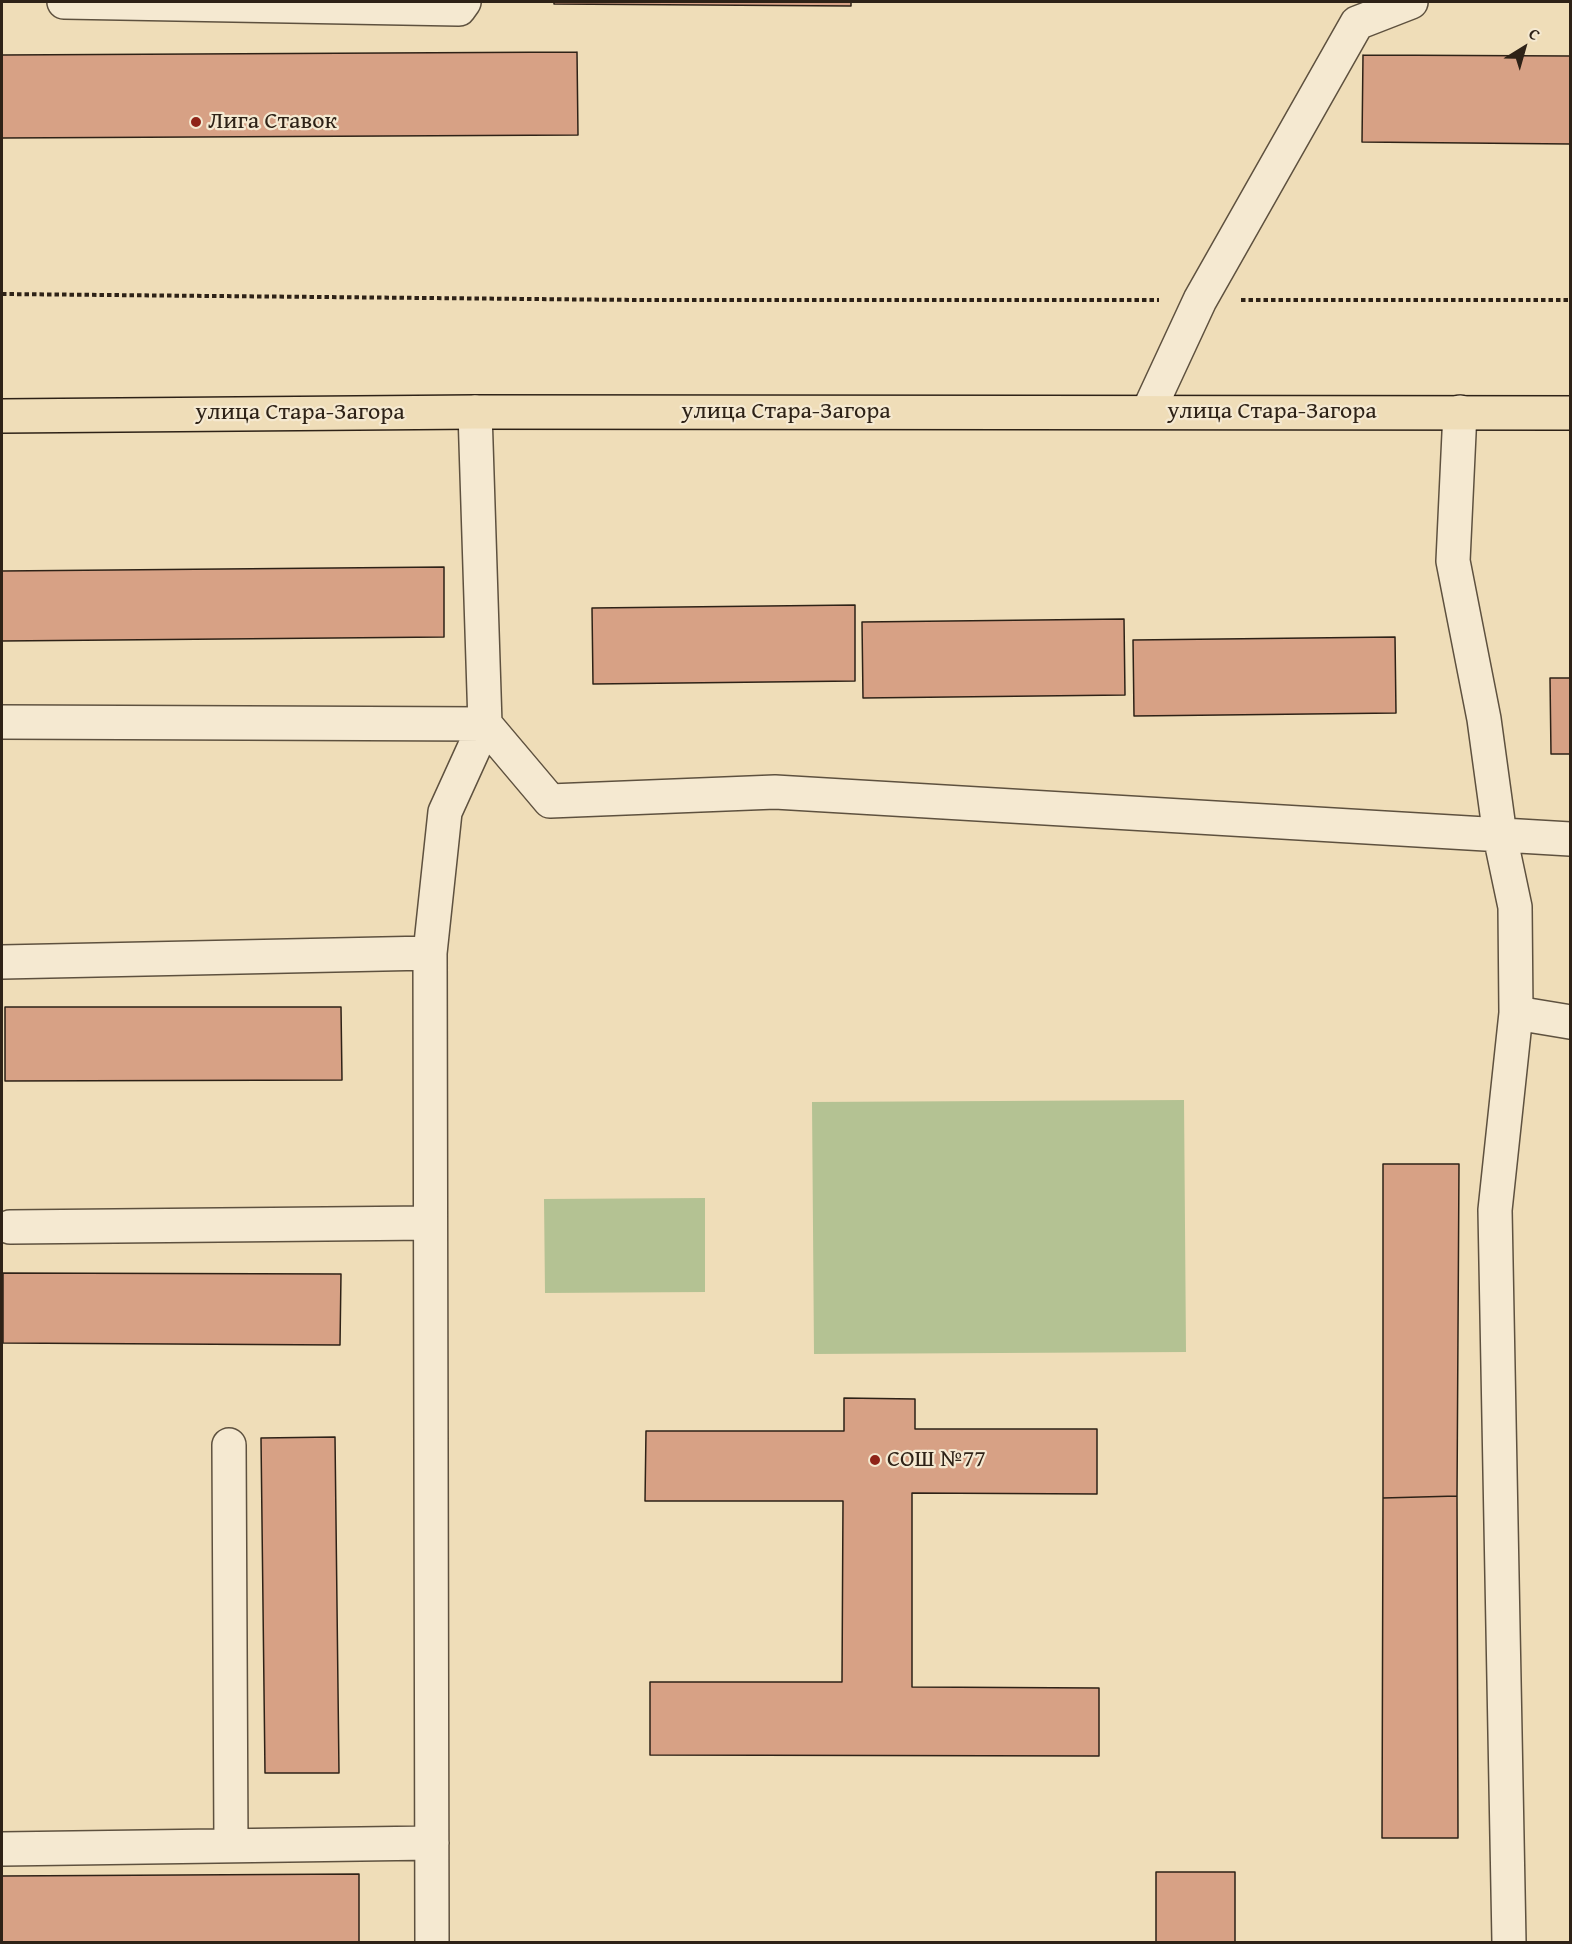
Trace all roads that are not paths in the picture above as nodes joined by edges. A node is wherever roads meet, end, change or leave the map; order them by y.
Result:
1 (64, 2) edge
2 (464, 2) edge
3 (1411, 2) edge
4 (475, 412) junction
5 (1148, 412) junction
6 (1460, 412) junction
7 (1570, 413) edge
8 (2, 416) edge
9 (2, 722) edge
10 (485, 724) junction
11 (1500, 836) junction
12 (1570, 839) edge
13 (430, 953) junction
14 (2, 962) edge
15 (1516, 1013) junction
16 (1570, 1022) edge
17 (430, 1223) junction
18 (10, 1227) dead end
19 (229, 1445) dead end
20 (432, 1843) junction
21 (231, 1846) junction
22 (2, 1849) edge
23 (432, 1942) edge
24 (1509, 1942) edge

1 - 2 lane
3 - 5 lane
4 - 5 main road, улица Стара-Загора
4 - 8 main road, улица Стара-Загора
4 - 10 lane
5 - 6 main road, улица Стара-Загора
6 - 7 main road, улица Стара-Загора
6 - 11 lane
9 - 10 lane
10 - 11 lane
10 - 13 lane
11 - 12 lane
11 - 15 lane
13 - 14 lane
13 - 17 lane
15 - 16 lane
15 - 24 lane
17 - 18 lane
17 - 20 lane
19 - 21 lane
20 - 21 lane
20 - 23 lane
21 - 22 lane

